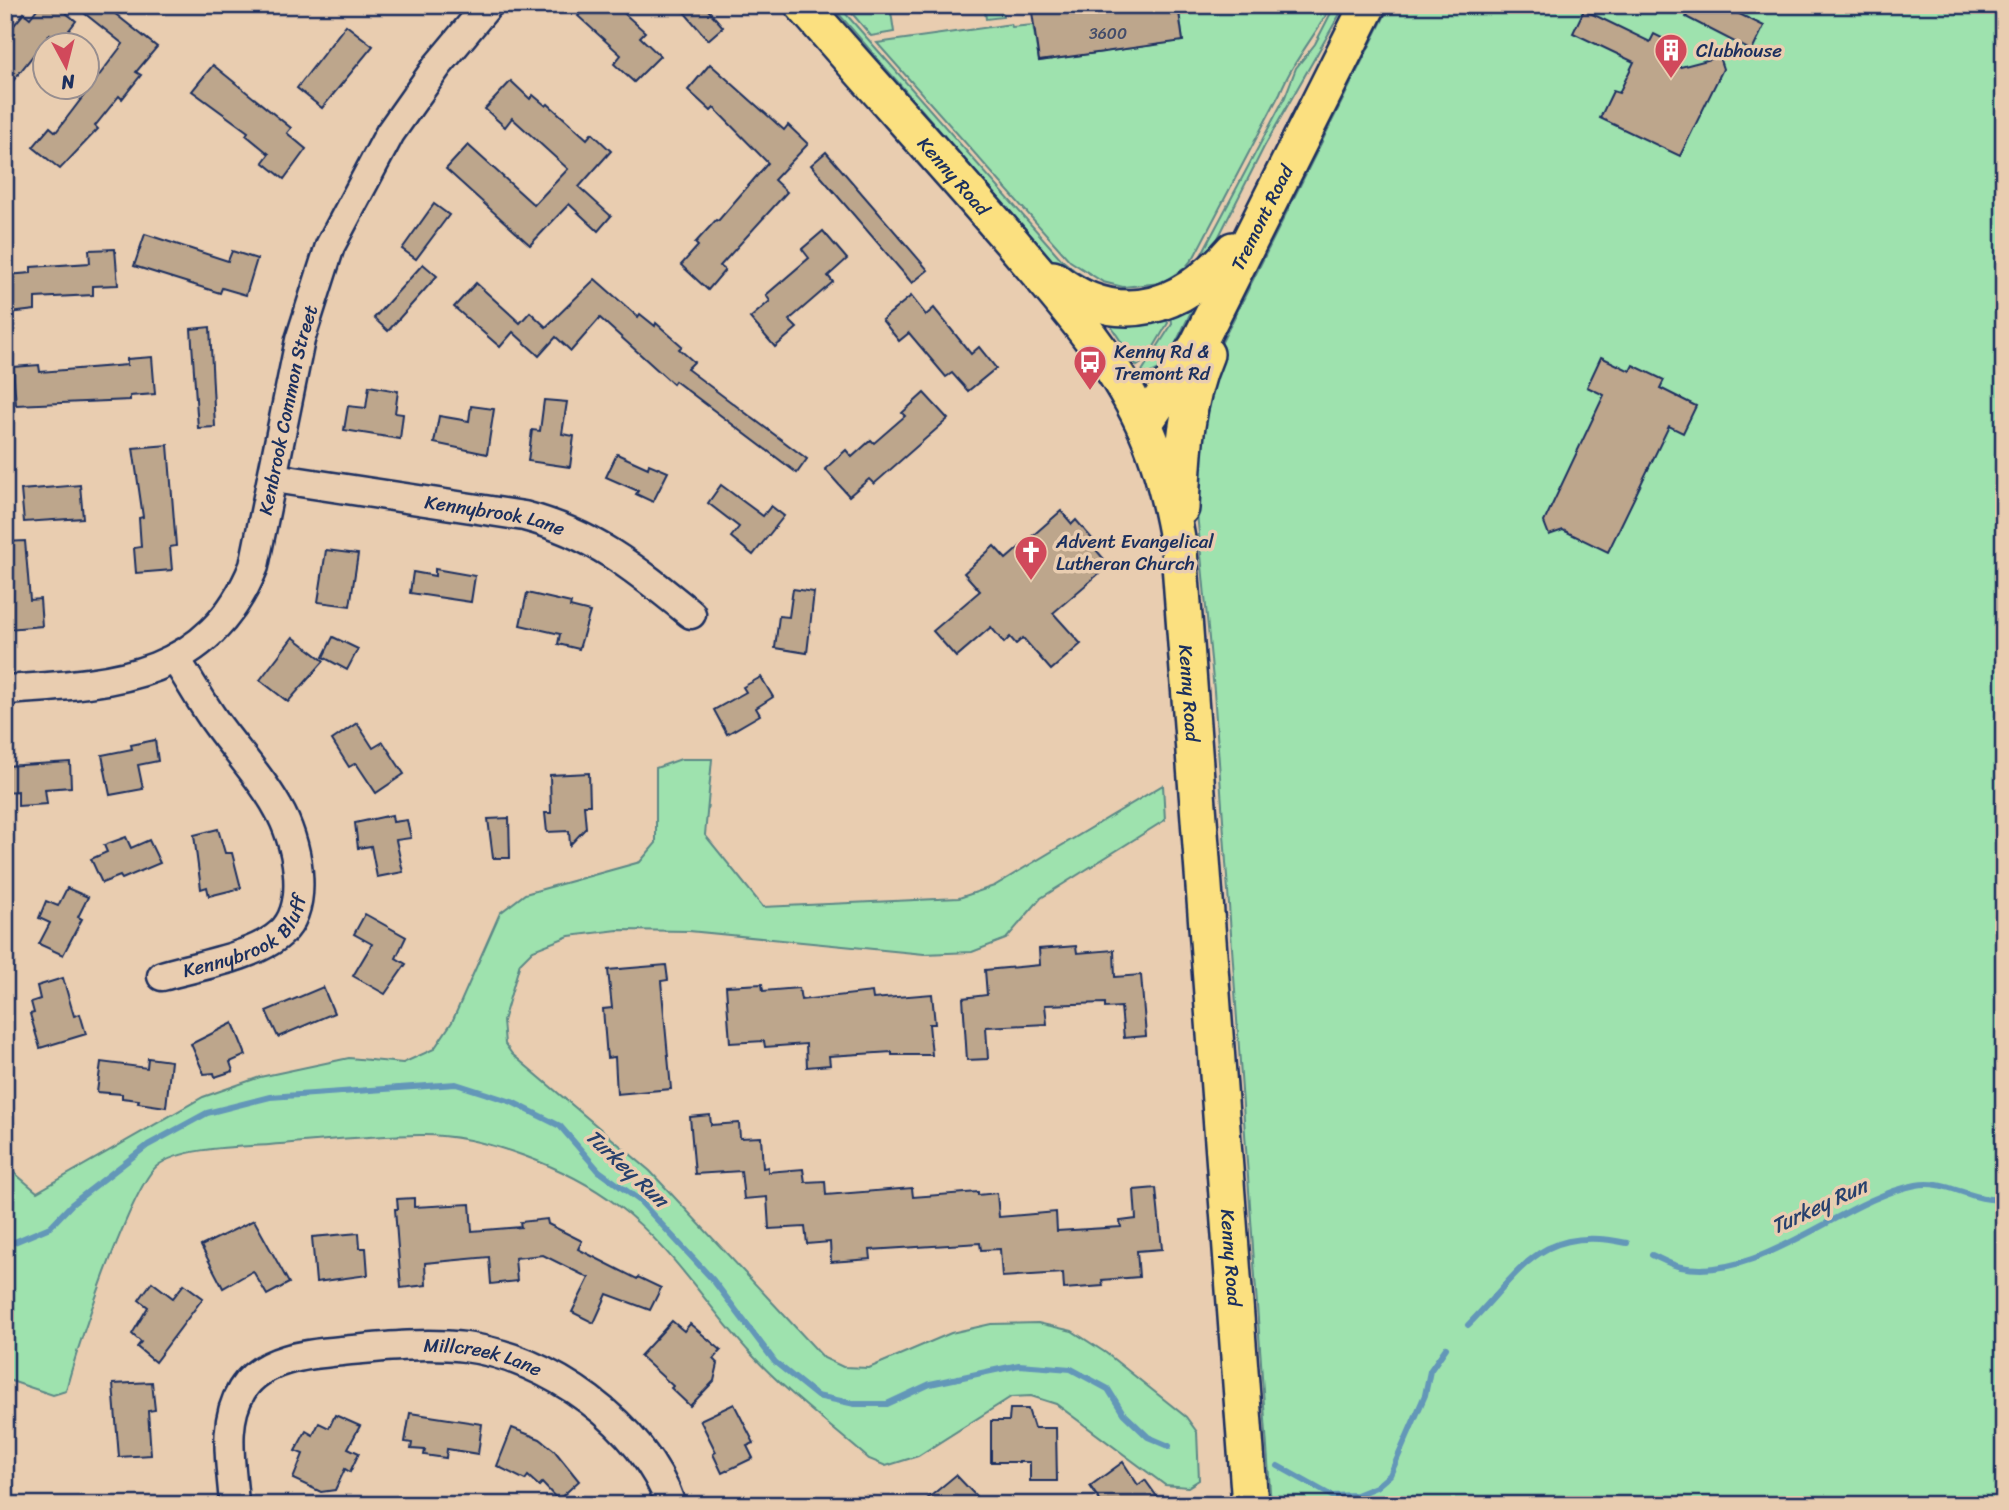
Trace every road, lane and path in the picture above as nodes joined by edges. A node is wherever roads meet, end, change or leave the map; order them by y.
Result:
1 (488, 5) edge
2 (803, 5) edge
3 (1368, 5) edge
4 (1273, 194) junction
5 (1022, 254) junction
6 (1143, 424) junction
7 (274, 478) junction
8 (1179, 550) junction
9 (691, 614) dead end
10 (176, 658) junction
11 (5, 690) edge
12 (162, 976) dead end
13 (234, 1505) edge
14 (671, 1505) edge
15 (1250, 1505) edge

1 - 7 street, Kenbrook Common Street
2 - 5 main road, Kenny Road
3 - 4 main road, Tremont Road
4 - 5 main road
4 - 6 main road, Tremont Road
4 - 8 main road
5 - 6 main road, Kenny Road
6 - 8 main road, Kenny Road
7 - 9 street, Kennybrook Lane
7 - 10 street, Kenbrook Common Street
8 - 15 main road, Kenny Road
10 - 11 street, Kenbrook Common Street
10 - 12 street, Kennybrook Bluff
13 - 14 street, Millcreek Lane

